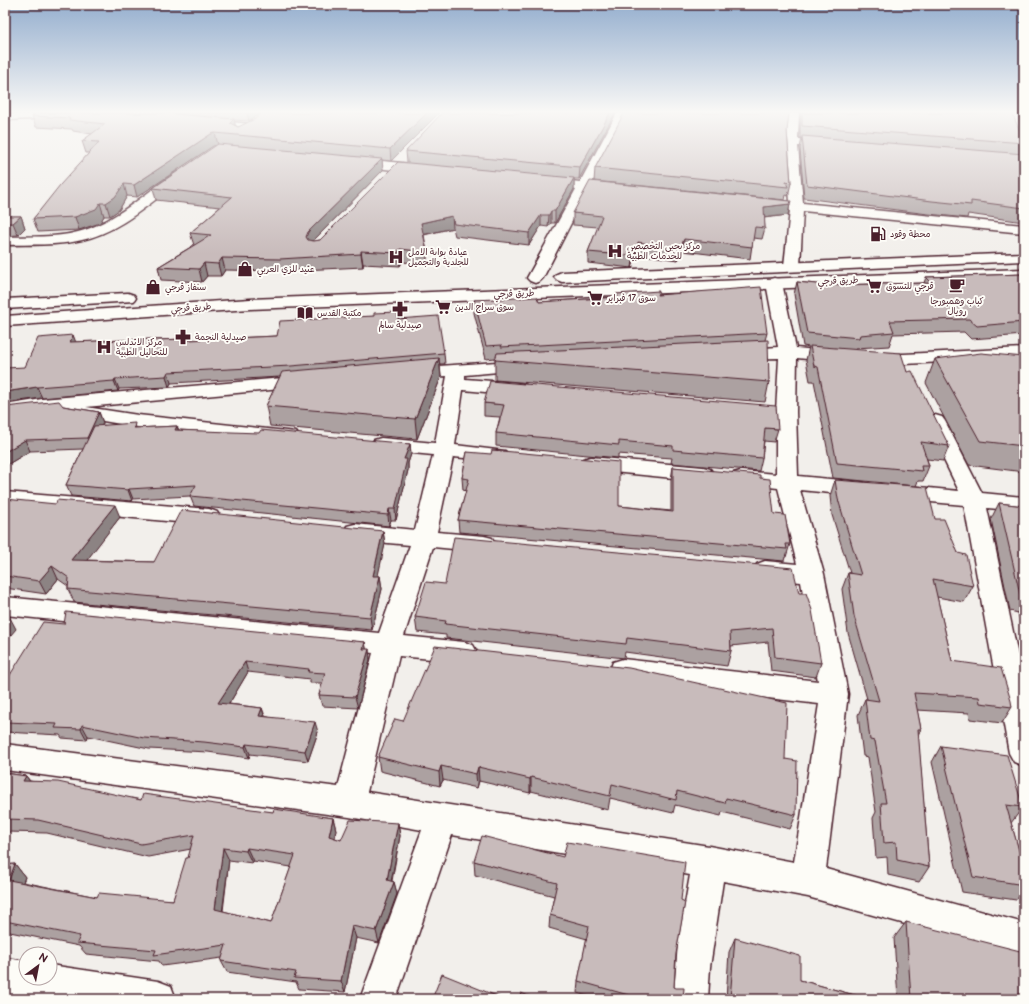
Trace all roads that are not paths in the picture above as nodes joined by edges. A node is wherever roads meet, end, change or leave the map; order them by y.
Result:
1 (402, 160) edge
2 (597, 160) edge
3 (793, 160) edge
4 (342, 161) edge
5 (191, 167) edge
6 (396, 167) junction
7 (433, 171) edge
8 (386, 177) edge
9 (530, 180) edge
10 (583, 185) junction
11 (631, 190) edge
12 (750, 202) edge
13 (797, 206) junction
14 (1024, 229) edge
15 (5, 241) edge
16 (1024, 257) edge
17 (792, 266) junction
18 (1024, 274) edge
19 (535, 278) junction
20 (519, 279) dead end
21 (480, 280) dead end
22 (774, 283) junction
23 (5, 304) edge
24 (5, 321) edge
25 (788, 352) junction
26 (725, 355) edge
27 (1021, 358) edge
28 (904, 359) junction
29 (544, 364) edge
30 (395, 374) edge
31 (456, 376) junction
32 (324, 380) edge
33 (915, 380) edge
34 (533, 391) edge
35 (925, 401) edge
36 (42, 405) junction
37 (5, 411) edge
38 (311, 438) edge
39 (366, 443) edge
40 (444, 450) junction
41 (514, 457) edge
42 (569, 462) edge
43 (787, 482) junction
44 (5, 499) edge
45 (974, 499) junction
46 (1024, 504) edge
47 (231, 519) edge
48 (332, 529) edge
49 (424, 539) junction
50 (503, 546) edge
51 (748, 569) edge
52 (812, 574) junction
53 (5, 606) edge
54 (389, 643) junction
55 (484, 654) edge
56 (604, 668) edge
57 (834, 694) junction
58 (1024, 753) edge
59 (5, 757) edge
60 (349, 803) junction
61 (442, 819) junction
62 (709, 862) junction
63 (808, 881) junction
64 (1024, 940) edge
65 (5, 976) edge
66 (158, 999) edge
67 (378, 999) edge
68 (690, 999) edge

1 - 6 main road
2 - 10 main road
3 - 13 main road
4 - 6 main road
5 - 15 main road
6 - 7 main road
6 - 8 main road
9 - 10 main road
10 - 11 main road
10 - 19 main road
12 - 13 main road
13 - 14 main road
13 - 17 main road
16 - 17 main road, طريق قرجي
17 - 19 main road, طريق قرجي
18 - 22 main road, طريق قرجي
19 - 20 main road, طريق قرجي
21 - 23 main road, طريق قرجي
22 - 24 main road, طريق قرجي
22 - 25 main road
25 - 26 main road
25 - 28 main road
25 - 43 main road
27 - 28 main road
28 - 33 main road
29 - 31 main road
30 - 31 main road
31 - 34 main road
31 - 40 main road
32 - 36 main road
35 - 45 main road
36 - 37 main road
36 - 38 main road
39 - 40 main road
40 - 41 main road
40 - 49 main road
42 - 43 main road
43 - 45 main road
43 - 52 main road
44 - 47 main road
45 - 46 main road
45 - 58 main road
48 - 49 main road
49 - 50 main road
49 - 54 main road
51 - 52 main road
52 - 57 main road
53 - 54 main road
54 - 55 main road
54 - 60 main road
56 - 57 main road
57 - 63 main road
59 - 60 main road
60 - 61 main road
61 - 62 main road
61 - 67 main road
62 - 63 main road
62 - 68 main road
63 - 64 main road
65 - 66 main road

